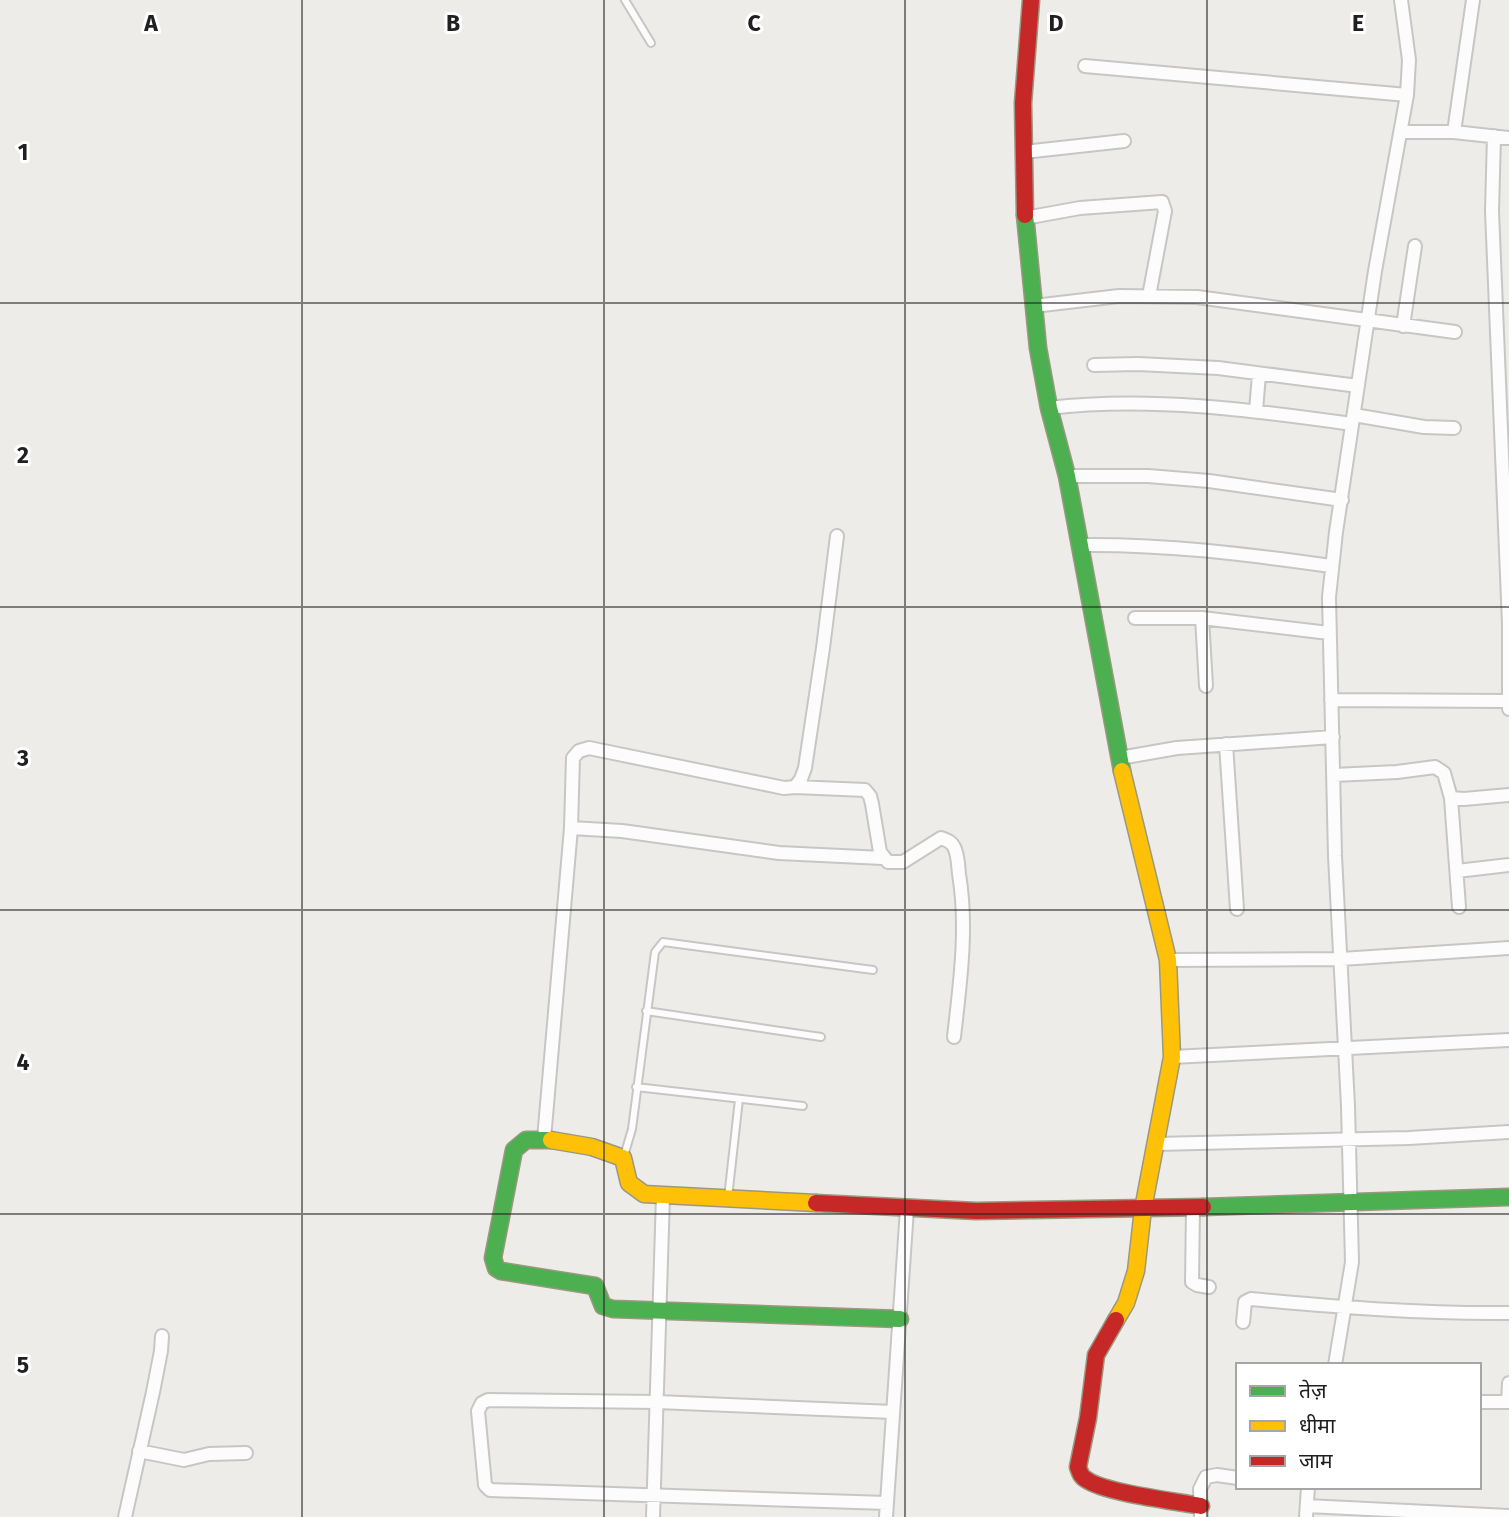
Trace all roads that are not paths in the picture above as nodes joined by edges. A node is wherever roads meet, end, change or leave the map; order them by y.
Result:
1 (625, 0) edge
2 (1031, 0) edge
3 (1401, 0) edge
4 (1473, 0) edge
5 (651, 43) dead end
6 (1085, 66) dead end
7 (1407, 95) junction
8 (1402, 132) junction
9 (1454, 132) junction
10 (1494, 136) junction
11 (1509, 138) edge
12 (1125, 141) dead end
13 (1024, 152) junction
14 (1026, 218) junction
15 (1415, 246) dead end
16 (1149, 296) junction
17 (1034, 306) junction
18 (1368, 321) junction
19 (1403, 326) junction
20 (1455, 332) dead end
21 (1094, 365) dead end
22 (1259, 374) junction
23 (1504, 374) edge
24 (1358, 386) junction
25 (1049, 408) junction
26 (1256, 411) junction
27 (1353, 420) junction
28 (1454, 428) dead end
29 (1067, 476) junction
30 (1342, 500) junction
31 (837, 537) dead end
32 (1080, 545) junction
33 (1331, 566) junction
34 (1135, 618) dead end
35 (1202, 618) junction
36 (1509, 624) edge
37 (1329, 633) junction
38 (1206, 686) dead end
39 (1331, 700) junction
40 (1509, 701) edge
41 (1509, 709) edge
42 (1333, 737) junction
43 (1226, 744) junction
44 (1120, 758) junction
45 (1334, 775) junction
46 (795, 787) junction
47 (1509, 795) edge
48 (1451, 798) junction
49 (571, 828) junction
50 (883, 858) junction
51 (1509, 865) edge
52 (1457, 871) junction
53 (1459, 907) dead end
54 (1237, 909) dead end
55 (1509, 948) edge
56 (1340, 959) junction
57 (1168, 961) junction
58 (873, 970) dead end
59 (646, 1011) junction
60 (821, 1037) dead end
61 (954, 1037) dead end
62 (1509, 1041) edge
63 (1345, 1048) junction
64 (1172, 1057) junction
65 (636, 1087) junction
66 (739, 1099) junction
67 (803, 1106) dead end
68 (1509, 1132) edge
69 (544, 1139) junction
70 (1348, 1140) junction
71 (1156, 1144) junction
72 (623, 1158) junction
73 (663, 1196) junction
74 (1509, 1197) edge
75 (727, 1200) junction
76 (1351, 1202) junction
77 (1194, 1208) junction
78 (907, 1209) junction
79 (1143, 1209) junction
80 (1209, 1287) dead end
81 (1345, 1308) junction
82 (660, 1309) junction
83 (1509, 1313) edge
84 (900, 1319) junction
85 (1243, 1322) dead end
86 (162, 1336) dead end
87 (1335, 1363) edge
88 (1509, 1383) edge
89 (658, 1402) junction
90 (1481, 1402) edge
91 (1509, 1402) edge
92 (893, 1412) junction
93 (139, 1451) junction
94 (246, 1453) dead end
95 (1236, 1478) edge
96 (1308, 1489) edge
97 (654, 1494) junction
98 (887, 1503) junction
99 (1307, 1511) edge
100 (1201, 1512) edge
101 (1509, 1516) edge
102 (125, 1517) edge
103 (653, 1517) edge
104 (886, 1517) edge

1 - 5 lane
2 - 13 street
3 - 7 street
4 - 9 street
6 - 7 street
7 - 8 street
8 - 9 street
8 - 18 street
9 - 10 street
10 - 11 street
10 - 23 street
12 - 13 street
13 - 14 street
14 - 16 street
14 - 17 street
15 - 19 street
16 - 17 street
16 - 18 street
17 - 25 street
18 - 19 street
18 - 24 street
19 - 20 street
21 - 22 street
22 - 24 street
22 - 26 street
23 - 36 street
24 - 27 street
25 - 26 street
25 - 29 street
26 - 27 street
27 - 28 street
27 - 30 street
29 - 30 street
29 - 32 street
30 - 33 street
31 - 46 street
32 - 33 street
32 - 44 street
33 - 37 street
34 - 35 street
35 - 37 street
35 - 38 street
36 - 40 street
37 - 39 street
39 - 40 street
39 - 42 street
40 - 41 street
42 - 43 street
42 - 45 street
43 - 44 street
43 - 54 street
44 - 57 street
45 - 48 street
45 - 56 street
46 - 49 street
46 - 50 street
47 - 48 street
48 - 52 street
49 - 50 street
49 - 69 street
50 - 61 street
51 - 52 street
52 - 53 street
55 - 56 street
56 - 57 street
56 - 63 street
57 - 64 street
58 - 59 lane
59 - 60 lane
59 - 65 lane
62 - 63 street
63 - 64 street
63 - 70 street
64 - 71 street
65 - 66 lane
65 - 72 lane
66 - 67 lane
66 - 75 lane
68 - 70 street
69 - 72 street
69 - 82 street
70 - 71 street
70 - 76 street
71 - 79 street
72 - 73 street
73 - 75 street
73 - 82 street
74 - 76 street
75 - 78 street
76 - 77 street
76 - 81 street
77 - 79 street
77 - 80 street
78 - 79 street
78 - 84 street
79 - 100 street
81 - 83 street
81 - 85 street
81 - 87 street
82 - 84 street
82 - 89 street
84 - 92 street
86 - 93 street
88 - 91 street
89 - 92 street
89 - 97 street
89 - 97 street
90 - 91 street
92 - 98 street
93 - 94 street
93 - 102 street
95 - 100 street
96 - 99 street
97 - 98 street
97 - 103 street
98 - 104 street
99 - 101 street

